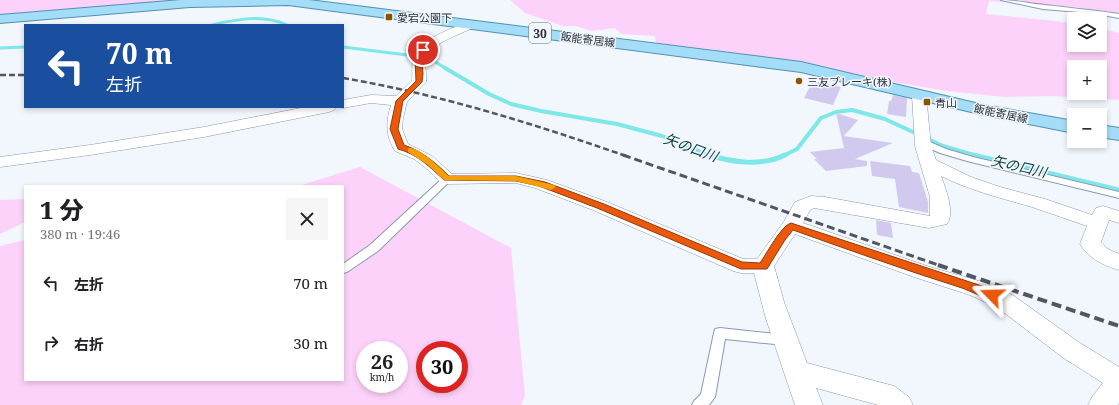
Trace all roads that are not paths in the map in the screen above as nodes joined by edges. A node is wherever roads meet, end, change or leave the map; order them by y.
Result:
1 (1004, 0) edge
2 (1119, 16) edge
3 (0, 19) edge
4 (473, 24) junction
5 (919, 95) junction
6 (400, 101) junction
7 (344, 104) edge
8 (324, 108) edge
9 (1067, 126) edge
10 (1107, 132) edge
11 (1119, 134) edge
12 (923, 138) junction
13 (0, 162) edge
14 (928, 163) junction
15 (447, 179) junction
16 (1119, 195) edge
17 (1119, 217) edge
18 (1097, 223) junction
19 (791, 226) junction
20 (1119, 264) edge
21 (763, 266) junction
22 (344, 268) edge
23 (785, 340) junction
24 (798, 372) junction
25 (1119, 381) edge
26 (699, 405) edge
27 (809, 405) edge
28 (899, 405) edge
29 (1102, 405) edge

1 - 2 lane
3 - 4 main road, 飯能寄居線 / 30
4 - 5 main road, 飯能寄居線 / 30
4 - 6 street
5 - 9 main road, 飯能寄居線 / 30
5 - 12 street
6 - 7 street
6 - 15 street
8 - 13 street
10 - 11 main road
12 - 14 street
12 - 16 lane
14 - 18 street
14 - 19 street
15 - 21 street
15 - 22 lane
17 - 18 street
18 - 20 street
19 - 21 street
19 - 25 street
21 - 23 street
23 - 24 street
23 - 26 lane
24 - 27 street
24 - 28 street
25 - 29 street

